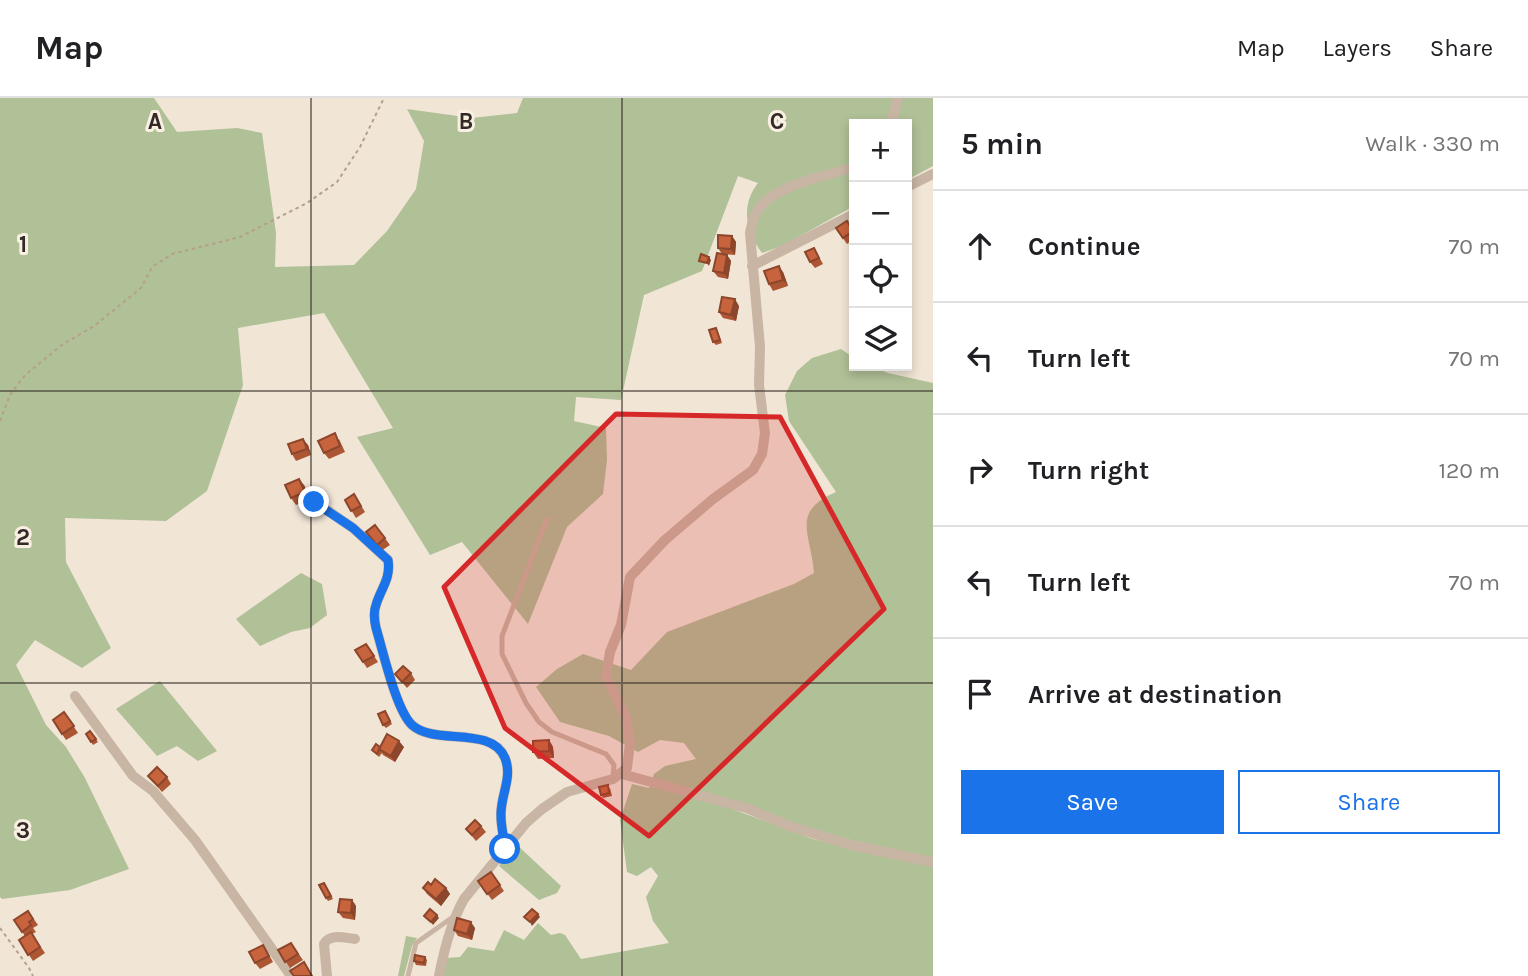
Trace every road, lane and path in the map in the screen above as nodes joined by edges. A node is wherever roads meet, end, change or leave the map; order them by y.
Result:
1 (384, 98) edge
2 (898, 98) edge
3 (892, 119) edge
4 (849, 169) edge
5 (933, 174) edge
6 (912, 184) edge
7 (849, 217) edge
8 (752, 266) junction
9 (0, 421) edge
10 (314, 502) dead end
11 (547, 519) dead end
12 (75, 696) dead end
13 (617, 777) junction
14 (505, 849) junction
15 (933, 862) edge
16 (456, 915) junction
17 (0, 928) edge
18 (355, 939) dead end
19 (33, 976) edge
20 (291, 976) edge
21 (327, 976) edge
22 (408, 976) edge
23 (439, 976) edge

1 - 9 path
2 - 3 street
4 - 8 street
5 - 6 street
7 - 8 street
8 - 13 street
10 - 14 street
11 - 13 lane
12 - 20 street
13 - 14 street
13 - 15 street
14 - 16 street
16 - 22 lane
16 - 23 street
17 - 19 path
18 - 21 street

